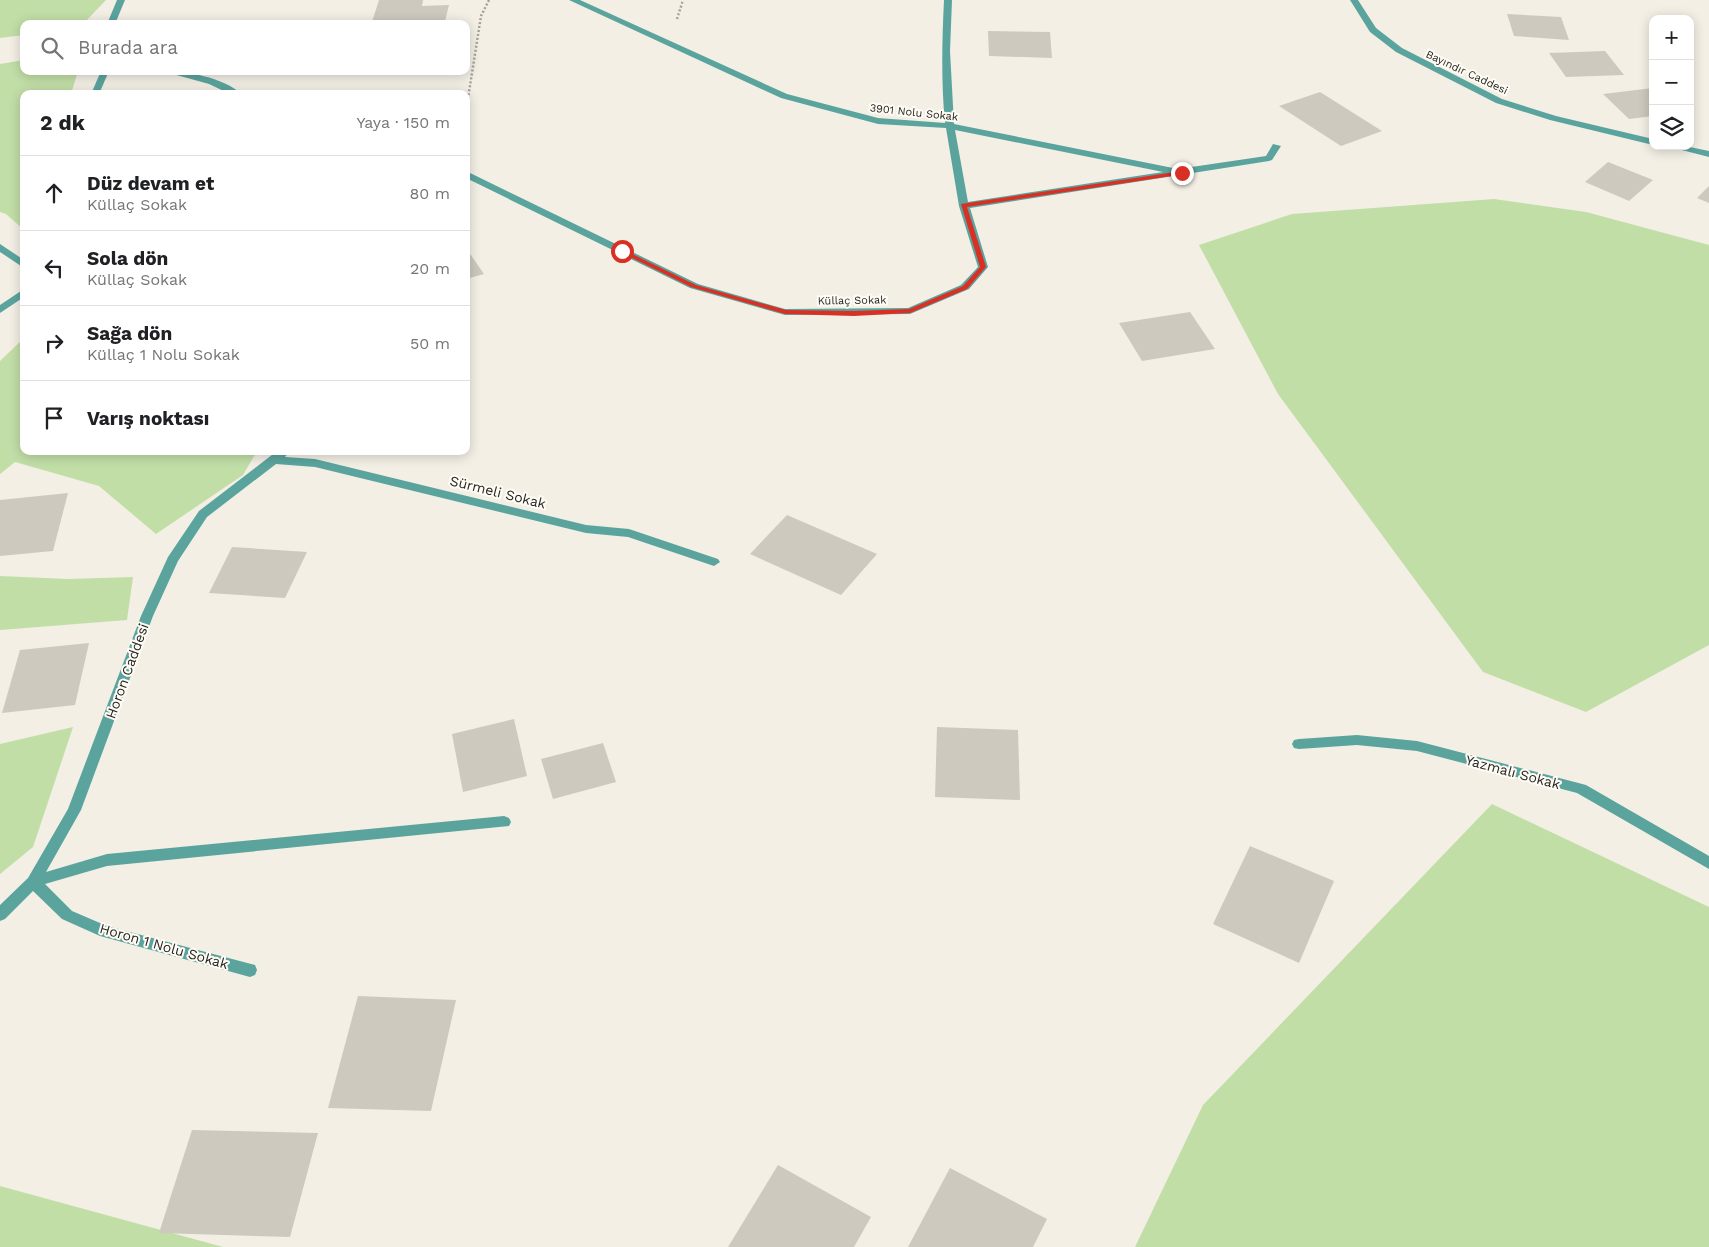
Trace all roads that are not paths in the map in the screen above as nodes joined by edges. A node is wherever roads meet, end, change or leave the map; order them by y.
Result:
1 (121, 0) edge
2 (573, 0) edge
3 (948, 0) edge
4 (1354, 0) edge
5 (113, 20) edge
6 (103, 75) edge
7 (183, 75) edge
8 (98, 90) edge
9 (229, 90) edge
10 (950, 126) junction
11 (1649, 141) edge
12 (1276, 146) dead end
13 (1690, 150) edge
14 (1709, 154) edge
15 (1182, 173) junction
16 (470, 176) edge
17 (964, 206) junction
18 (0, 247) edge
19 (20, 262) edge
20 (20, 295) edge
21 (0, 310) edge
22 (280, 455) edge
23 (273, 460) junction
24 (714, 562) dead end
25 (1298, 744) dead end
26 (504, 822) dead end
27 (1709, 863) edge
28 (33, 882) junction
29 (0, 914) edge
30 (250, 970) dead end

1 - 5 street
2 - 10 street, 3901 Nolu Sokak
3 - 10 street, Küllaç Sokak
4 - 11 street, Bayındır Caddesi
6 - 8 street
7 - 9 street
10 - 15 street, 3901 Nolu Sokak
10 - 17 street, Küllaç Sokak
12 - 15 street
13 - 14 street
15 - 17 street
16 - 17 street, Küllaç Sokak
18 - 19 street
20 - 21 street
22 - 23 street, Horon Caddesi
23 - 24 street, Sürmeli Sokak
23 - 28 street, Horon Caddesi
25 - 27 street, Yazmalı Sokak
26 - 28 street
28 - 29 street, Horon Caddesi
28 - 30 street, Horon 1 Nolu Sokak

